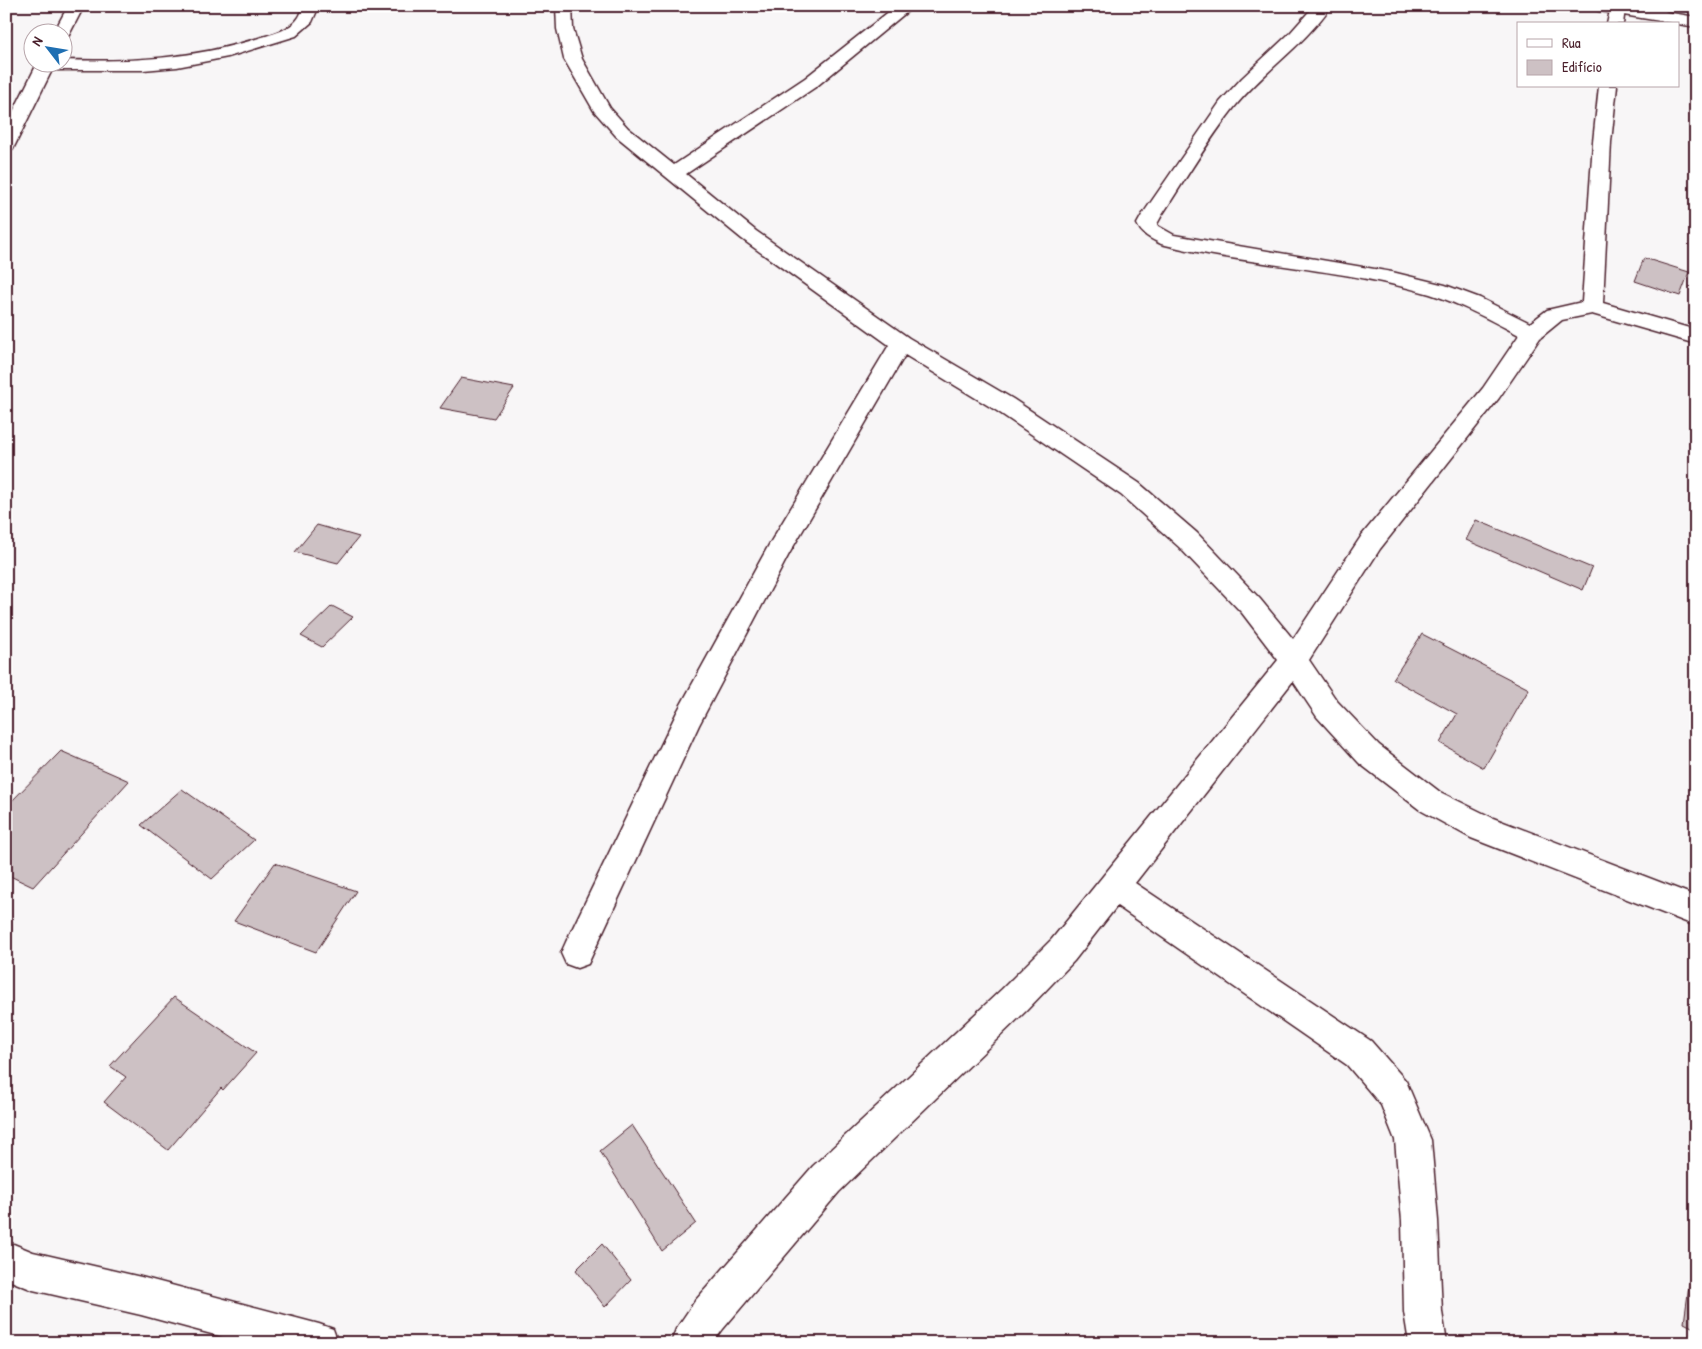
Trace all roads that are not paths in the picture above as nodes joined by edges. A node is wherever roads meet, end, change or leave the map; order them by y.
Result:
1 (76, 6) edge
2 (311, 6) edge
3 (564, 6) edge
4 (906, 6) edge
5 (1323, 6) edge
6 (1599, 6) edge
7 (1664, 6) edge
8 (1645, 14) junction
9 (1616, 16) edge
10 (67, 22) edge
11 (1696, 22) edge
12 (72, 65) edge
13 (43, 72) edge
14 (1608, 88) edge
15 (27, 104) junction
16 (6, 111) edge
17 (6, 145) edge
18 (673, 174) junction
19 (1592, 307) junction
20 (1532, 333) junction
21 (1696, 337) edge
22 (901, 343) junction
23 (1294, 660) junction
24 (1113, 886) junction
25 (1696, 910) edge
26 (577, 953) dead end
27 (6, 1260) edge
28 (318, 1343) edge
29 (690, 1343) edge
30 (1428, 1343) edge

1 - 10 street
2 - 12 street
3 - 18 street
4 - 18 street
5 - 20 street
6 - 9 street
7 - 8 street
8 - 9 street
8 - 11 street
13 - 15 street
14 - 19 street
15 - 16 street
15 - 17 street
18 - 22 street
19 - 20 street
19 - 21 street
20 - 23 street
22 - 23 street
22 - 26 street
23 - 24 street
23 - 25 street
24 - 29 street
24 - 30 street
27 - 28 street

